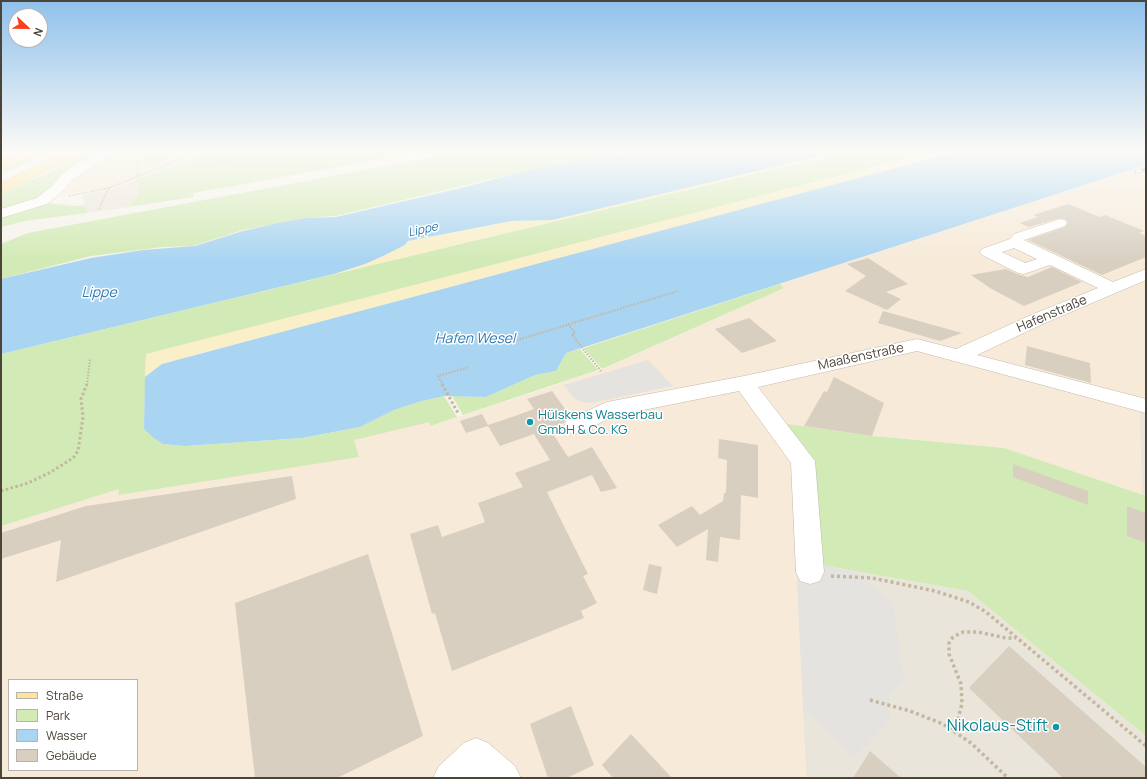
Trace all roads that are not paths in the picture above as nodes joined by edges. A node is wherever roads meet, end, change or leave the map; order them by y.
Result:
1 (55, 189) edge
2 (1, 214) edge
3 (1060, 223) dead end
4 (1015, 242) junction
5 (1051, 259) junction
6 (1146, 274) edge
7 (1113, 288) junction
8 (958, 356) junction
9 (744, 383) junction
10 (1146, 406) edge
11 (575, 426) dead end
12 (821, 574) road end
13 (451, 778) edge
14 (503, 778) edge

1 - 2 street
3 - 4 street
4 - 5 street
4 - 5 street
5 - 7 street
6 - 7 street, Hafenstraße
7 - 8 street, Hafenstraße
8 - 9 street, Maaßenstraße
8 - 10 street, Maaßenstraße
9 - 11 street, Maaßenstraße
9 - 12 street
13 - 14 street

